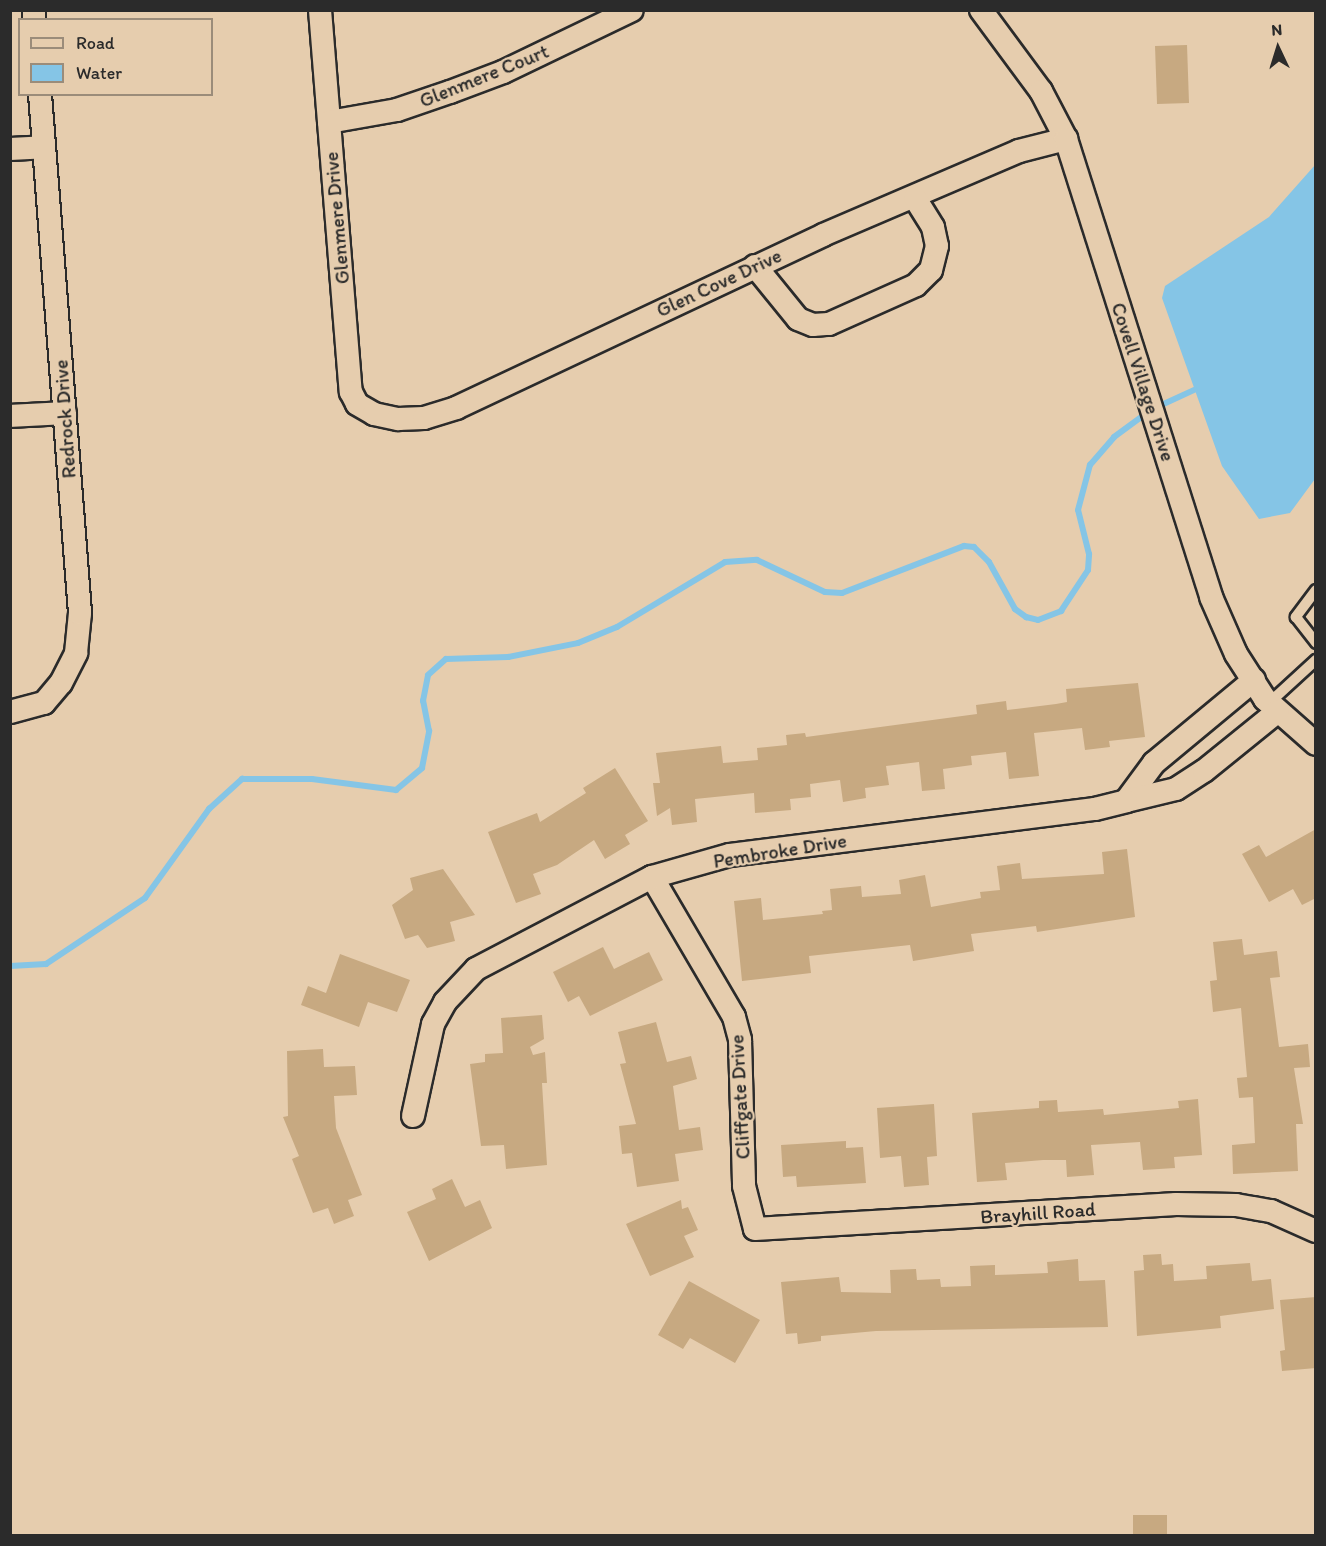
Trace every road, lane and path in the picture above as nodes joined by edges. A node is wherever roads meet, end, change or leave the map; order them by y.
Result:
1 (320, 10) edge
2 (632, 10) edge
3 (981, 10) edge
4 (40, 96) edge
5 (329, 122) junction
6 (1066, 138) junction
7 (44, 147) junction
8 (10, 149) edge
9 (915, 198) junction
10 (755, 266) junction
11 (64, 413) junction
12 (374, 414) joint
13 (10, 416) edge
14 (1316, 590) edge
15 (1316, 643) edge
16 (1316, 660) edge
17 (1254, 680) junction
18 (1274, 707) junction
19 (12, 712) edge
20 (1180, 742) junction
21 (1316, 744) edge
22 (1204, 771) junction
23 (1126, 801) junction
24 (652, 877) junction
25 (413, 1116) dead end
26 (755, 1229) joint
27 (1316, 1231) edge

1 - 5 street, Glenmere Drive
2 - 5 street, Glenmere Court
3 - 6 street, Covell Village Drive
4 - 7 street, Redrock Drive
5 - 12 street, Glenmere Drive
6 - 9 street, Glen Cove Drive
6 - 17 street, Covell Village Drive
7 - 8 street
7 - 11 street, Redrock Drive
9 - 10 street, Glen Cove Drive
9 - 10 street
10 - 12 street, Glen Cove Drive
11 - 13 street
11 - 19 street, Redrock Drive
14 - 15 lane
16 - 18 lane
17 - 18 street, Covell Village Drive
17 - 20 street
18 - 21 street, Covell Village Drive
18 - 22 street, Pembroke Drive
20 - 22 street
20 - 23 street
22 - 23 street, Pembroke Drive
23 - 24 street, Pembroke Drive
24 - 25 street, Pembroke Drive
24 - 26 street, Cliffgate Drive
26 - 27 street, Brayhill Road

